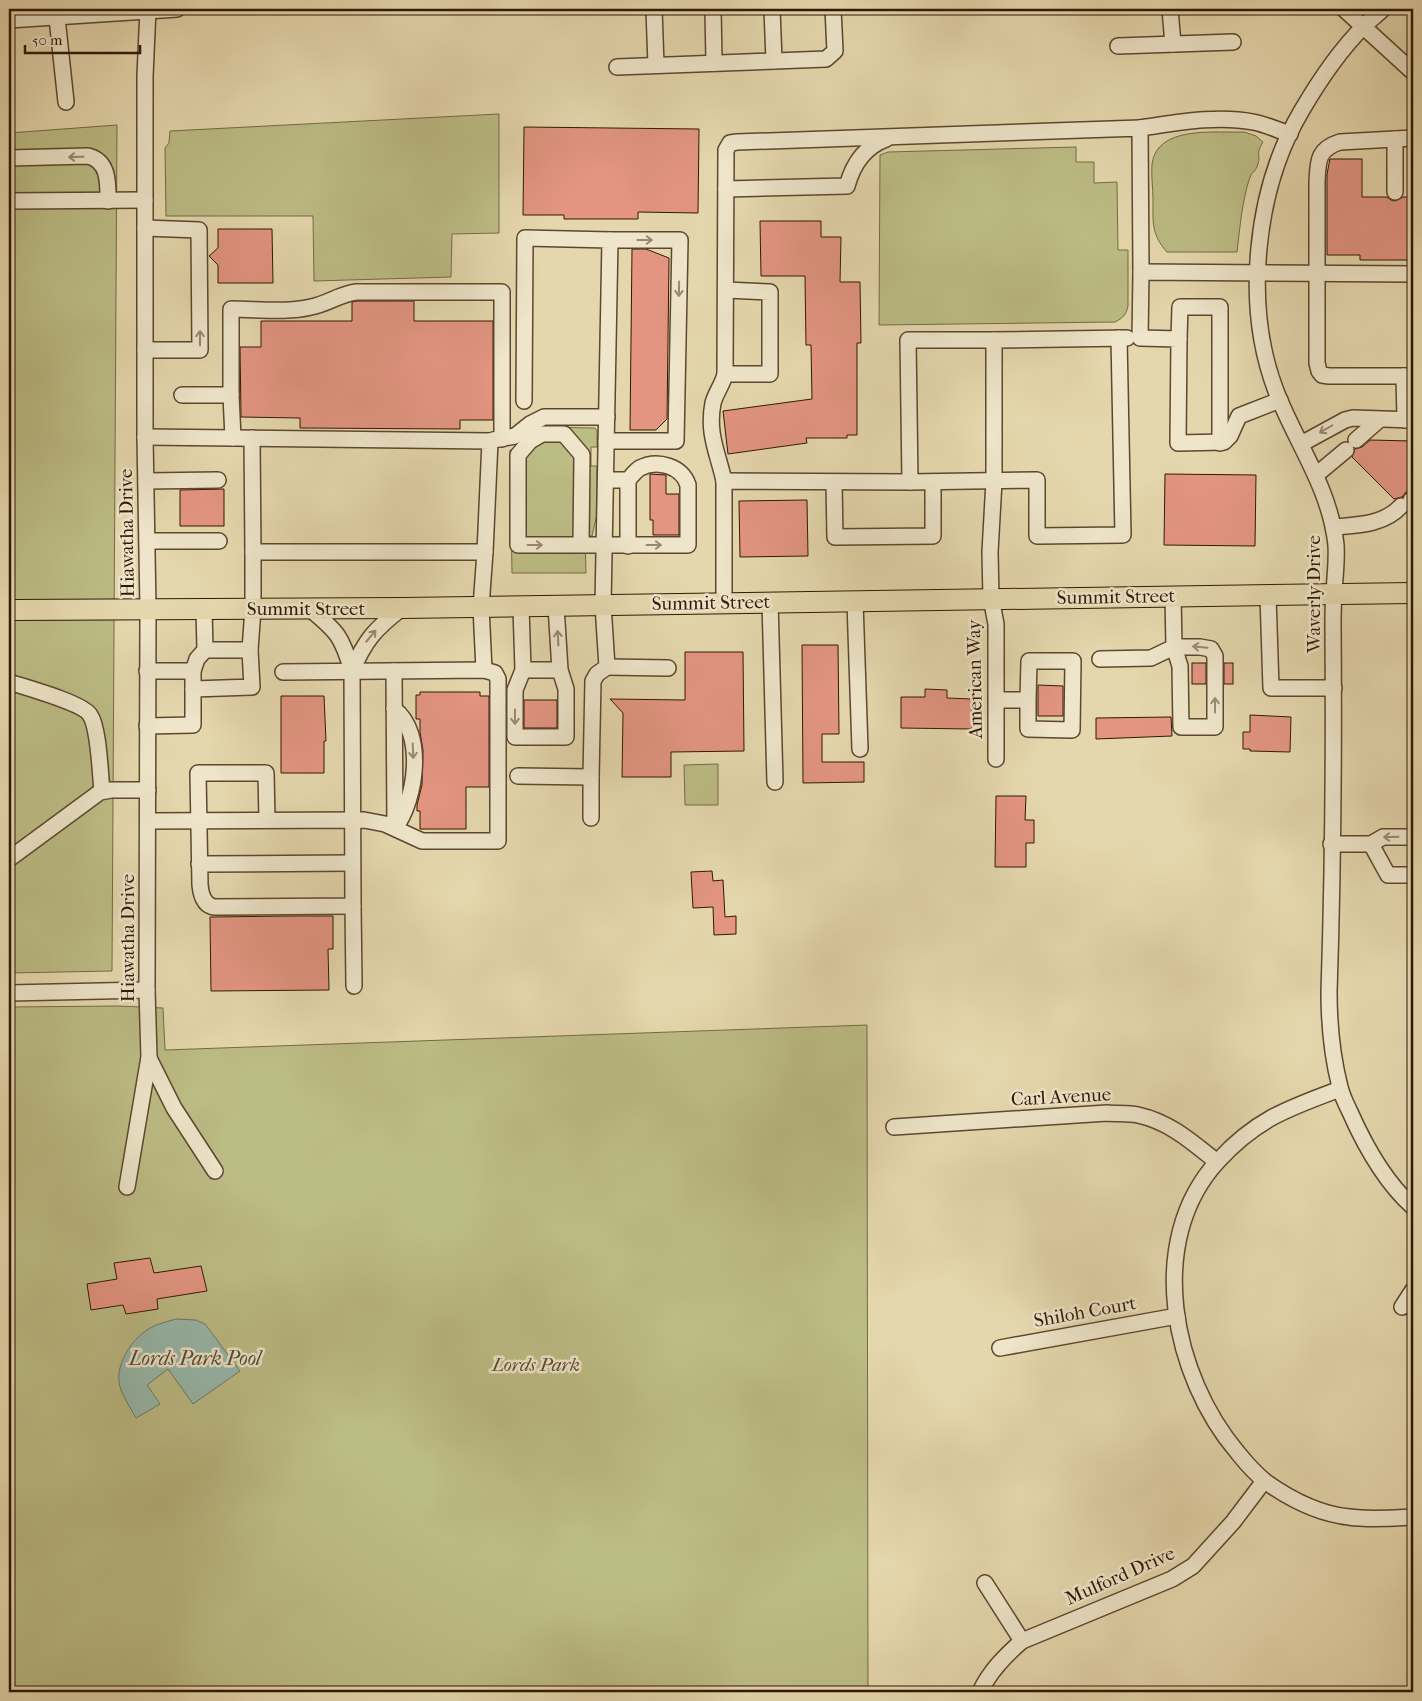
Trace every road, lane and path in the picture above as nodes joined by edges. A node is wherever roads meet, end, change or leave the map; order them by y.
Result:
1 (177, 9) edge
2 (654, 9) edge
3 (713, 9) edge
4 (772, 9) edge
5 (833, 9) edge
6 (1170, 9) edge
7 (1344, 9) edge
8 (1383, 9) edge
9 (147, 10) edge
10 (57, 18) junction
11 (9, 20) edge
12 (1364, 26) junction
13 (1233, 42) dead end
14 (1173, 44) junction
15 (1118, 46) dead end
16 (774, 61) junction
17 (714, 63) junction
18 (656, 66) junction
19 (617, 67) dead end
20 (1413, 72) edge
21 (66, 102) dead end
22 (1140, 128) junction
23 (1290, 134) junction
24 (887, 138) junction
25 (1413, 138) edge
26 (1395, 139) junction
27 (9, 158) edge
28 (726, 189) junction
29 (1396, 192) dead end
30 (145, 200) junction
31 (9, 201) edge
32 (108, 201) junction
33 (145, 228) junction
34 (610, 240) junction
35 (1141, 272) junction
36 (1258, 273) junction
37 (1317, 274) junction
38 (1413, 274) edge
39 (726, 290) junction
40 (1119, 338) junction
41 (1140, 338) junction
42 (1179, 339) junction
43 (994, 340) junction
44 (145, 350) junction
45 (725, 374) junction
46 (1409, 376) edge
47 (182, 395) dead end
48 (232, 395) junction
49 (1280, 400) junction
50 (524, 401) dead end
51 (607, 417) junction
52 (1379, 420) junction
53 (1409, 420) edge
54 (145, 437) junction
55 (233, 438) junction
56 (252, 438) junction
57 (496, 440) junction
58 (1220, 443) junction
59 (1302, 444) junction
60 (606, 448) junction
61 (582, 454) junction
62 (1316, 475) junction
63 (218, 480) dead end
64 (606, 480) junction
65 (628, 480) junction
66 (146, 481) junction
67 (724, 481) junction
68 (994, 481) junction
69 (910, 482) junction
70 (933, 482) junction
71 (834, 483) junction
72 (1409, 502) edge
73 (1334, 527) junction
74 (147, 541) junction
75 (218, 541) dead end
76 (581, 545) junction
77 (605, 546) junction
78 (628, 546) junction
79 (253, 552) junction
80 (486, 552) junction
81 (1413, 593) edge
82 (1333, 594) junction
83 (1173, 596) junction
84 (1268, 596) junction
85 (991, 598) junction
86 (724, 602) junction
87 (770, 602) junction
88 (855, 602) junction
89 (603, 605) junction
90 (556, 606) junction
91 (481, 607) junction
92 (522, 607) junction
93 (402, 608) junction
94 (148, 609) junction
95 (204, 609) junction
96 (253, 609) junction
97 (310, 609) junction
98 (9, 610) edge
99 (1174, 646) junction
100 (205, 650) junction
101 (250, 650) junction
102 (1100, 659) dead end
103 (607, 667) junction
104 (668, 668) dead end
105 (484, 670) junction
106 (523, 670) junction
107 (560, 670) junction
108 (147, 671) junction
109 (193, 671) junction
110 (394, 671) junction
111 (283, 672) dead end
112 (352, 672) junction
113 (9, 682) edge
114 (1334, 688) junction
115 (193, 689) junction
116 (997, 700) junction
117 (1028, 700) junction
118 (148, 726) junction
119 (860, 749) dead end
120 (996, 759) dead end
121 (518, 776) dead end
122 (591, 777) junction
123 (774, 782) dead end
124 (148, 790) junction
125 (102, 791) junction
126 (591, 818) dead end
127 (266, 820) junction
128 (352, 820) junction
129 (148, 821) junction
130 (198, 821) junction
131 (395, 828) junction
132 (1413, 836) edge
133 (1331, 844) junction
134 (1371, 844) junction
135 (9, 859) edge
136 (199, 864) junction
137 (352, 864) junction
138 (1413, 875) edge
139 (353, 906) junction
140 (354, 986) dead end
141 (147, 990) junction
142 (9, 993) edge
143 (149, 1058) junction
144 (1340, 1089) junction
145 (894, 1127) dead end
146 (1217, 1162) junction
147 (215, 1171) dead end
148 (127, 1187) dead end
149 (1413, 1207) edge
150 (1413, 1290) edge
151 (1402, 1307) dead end
152 (1176, 1316) junction
153 (1000, 1348) dead end
154 (1264, 1481) junction
155 (1413, 1517) edge
156 (986, 1583) dead end
157 (1022, 1641) junction
158 (980, 1692) edge

1 - 9 street
2 - 18 street
3 - 17 street
4 - 16 street
5 - 16 street
6 - 14 street
7 - 12 street
8 - 12 street, Waverly Drive
9 - 10 street
9 - 30 street, Hiawatha Drive
10 - 11 street
10 - 21 street
12 - 20 street
12 - 23 street, Waverly Drive
13 - 14 street
14 - 15 street
16 - 17 street
17 - 18 street
18 - 19 street
22 - 23 street
22 - 24 street
22 - 35 street
23 - 36 street, Waverly Drive
24 - 28 street
24 - 28 street
25 - 26 street
26 - 29 street
26 - 37 street
32 -> 27 street
28 - 39 street
30 - 32 street
30 - 33 street, Hiawatha Drive
31 - 32 street
33 - 44 street, Hiawatha Drive
44 -> 33 street
34 - 50 street
34 - 51 street
34 -> 60 street
35 - 36 street
35 - 41 street
36 - 37 street
36 - 49 street, Waverly Drive
37 - 38 street
37 - 46 street
39 - 45 street
39 - 45 street
40 - 41 street
40 - 43 street
40 - 68 street
41 - 42 street
42 - 58 street
42 - 58 street
43 - 68 street, American Way
43 - 69 street
44 - 54 street, Hiawatha Drive
45 - 67 street
46 - 53 street
47 - 48 street
48 - 55 street
48 - 57 street
49 - 58 street
49 - 59 street, Waverly Drive
51 - 57 street
51 - 60 street
52 - 53 street
52 -> 59 street
52 - 62 street
54 - 55 street
54 - 66 street, Hiawatha Drive
55 - 56 street
56 - 57 street
56 - 79 street
57 - 80 street
59 - 62 street, Waverly Drive
60 - 61 street
60 - 64 street
61 - 76 street
61 -> 76 street
62 - 73 street, Waverly Drive
63 - 66 street
64 - 65 street
64 - 77 street
65 - 78 street
78 -> 65 street
66 - 74 street, Hiawatha Drive
67 - 71 street
67 - 86 street
68 - 70 street
68 - 85 street, American Way
69 - 70 street
69 - 71 street
70 - 71 street
72 - 73 street
73 - 82 street, Waverly Drive
74 - 75 street
74 - 94 street, Hiawatha Drive
76 - 77 street
77 - 78 street
77 - 89 street
79 - 80 street
79 - 96 street
80 - 91 street
81 - 82 main road, Summit Street
82 - 84 main road, Summit Street
82 - 114 street, Waverly Drive
83 - 84 main road, Summit Street
83 - 85 main road, Summit Street
83 - 99 street
84 - 114 street
85 - 88 main road, Summit Street
85 - 116 street, American Way
86 - 87 main road, Summit Street
86 - 89 main road, Summit Street
87 - 88 main road, Summit Street
87 - 123 street
88 - 119 street
89 - 90 main road, Summit Street
89 - 103 street
90 - 92 main road, Summit Street
107 -> 90 street
91 - 92 main road, Summit Street
91 - 93 main road, Summit Street
91 - 105 street
92 - 106 street
93 - 97 main road, Summit Street
112 -> 93 street
94 - 95 main road, Summit Street
94 - 98 main road, Summit Street
94 - 108 street, Hiawatha Drive
95 - 96 main road, Summit Street
95 - 100 street
96 - 97 main road, Summit Street
96 - 101 street
97 - 112 street
99 -> 99 street
99 - 102 street
100 - 101 street
100 - 109 street
101 - 115 street
103 - 104 street
103 - 122 street
105 - 110 street
105 - 131 street
106 - 107 street
106 -> 107 street
108 - 109 street
108 - 118 street, Hiawatha Drive
109 - 115 street
110 - 112 street
110 - 131 street
111 - 112 street
112 - 128 street
113 - 125 street
114 - 133 street, Waverly Drive
115 - 118 street
116 - 117 street
116 - 120 street, American Way
117 - 117 street
118 - 124 street, Hiawatha Drive
121 - 122 street
122 - 126 street
124 - 125 street
124 - 129 street, Hiawatha Drive
125 - 135 street
127 - 128 street
127 - 130 street
127 - 130 street
128 - 131 street
128 - 137 street
129 - 130 street
129 - 141 street, Hiawatha Drive
130 - 136 street
132 -> 134 street
133 - 134 street
133 - 144 street, Waverly Drive
134 - 138 street
136 - 137 street
136 - 139 street
137 - 139 street
139 - 140 street
141 - 142 street
141 - 143 street, Hiawatha Drive
143 - 147 street, Hiawatha Drive
143 - 148 street, Hiawatha Drive
144 - 146 street
144 - 149 street, Waverly Drive
145 - 146 street, Carl Avenue
146 - 152 street
150 - 151 street
152 - 153 street, Shiloh Court
152 - 154 street
154 - 155 street
154 - 157 street, Mulford Drive
156 - 157 street
157 - 158 street, Mulford Drive

